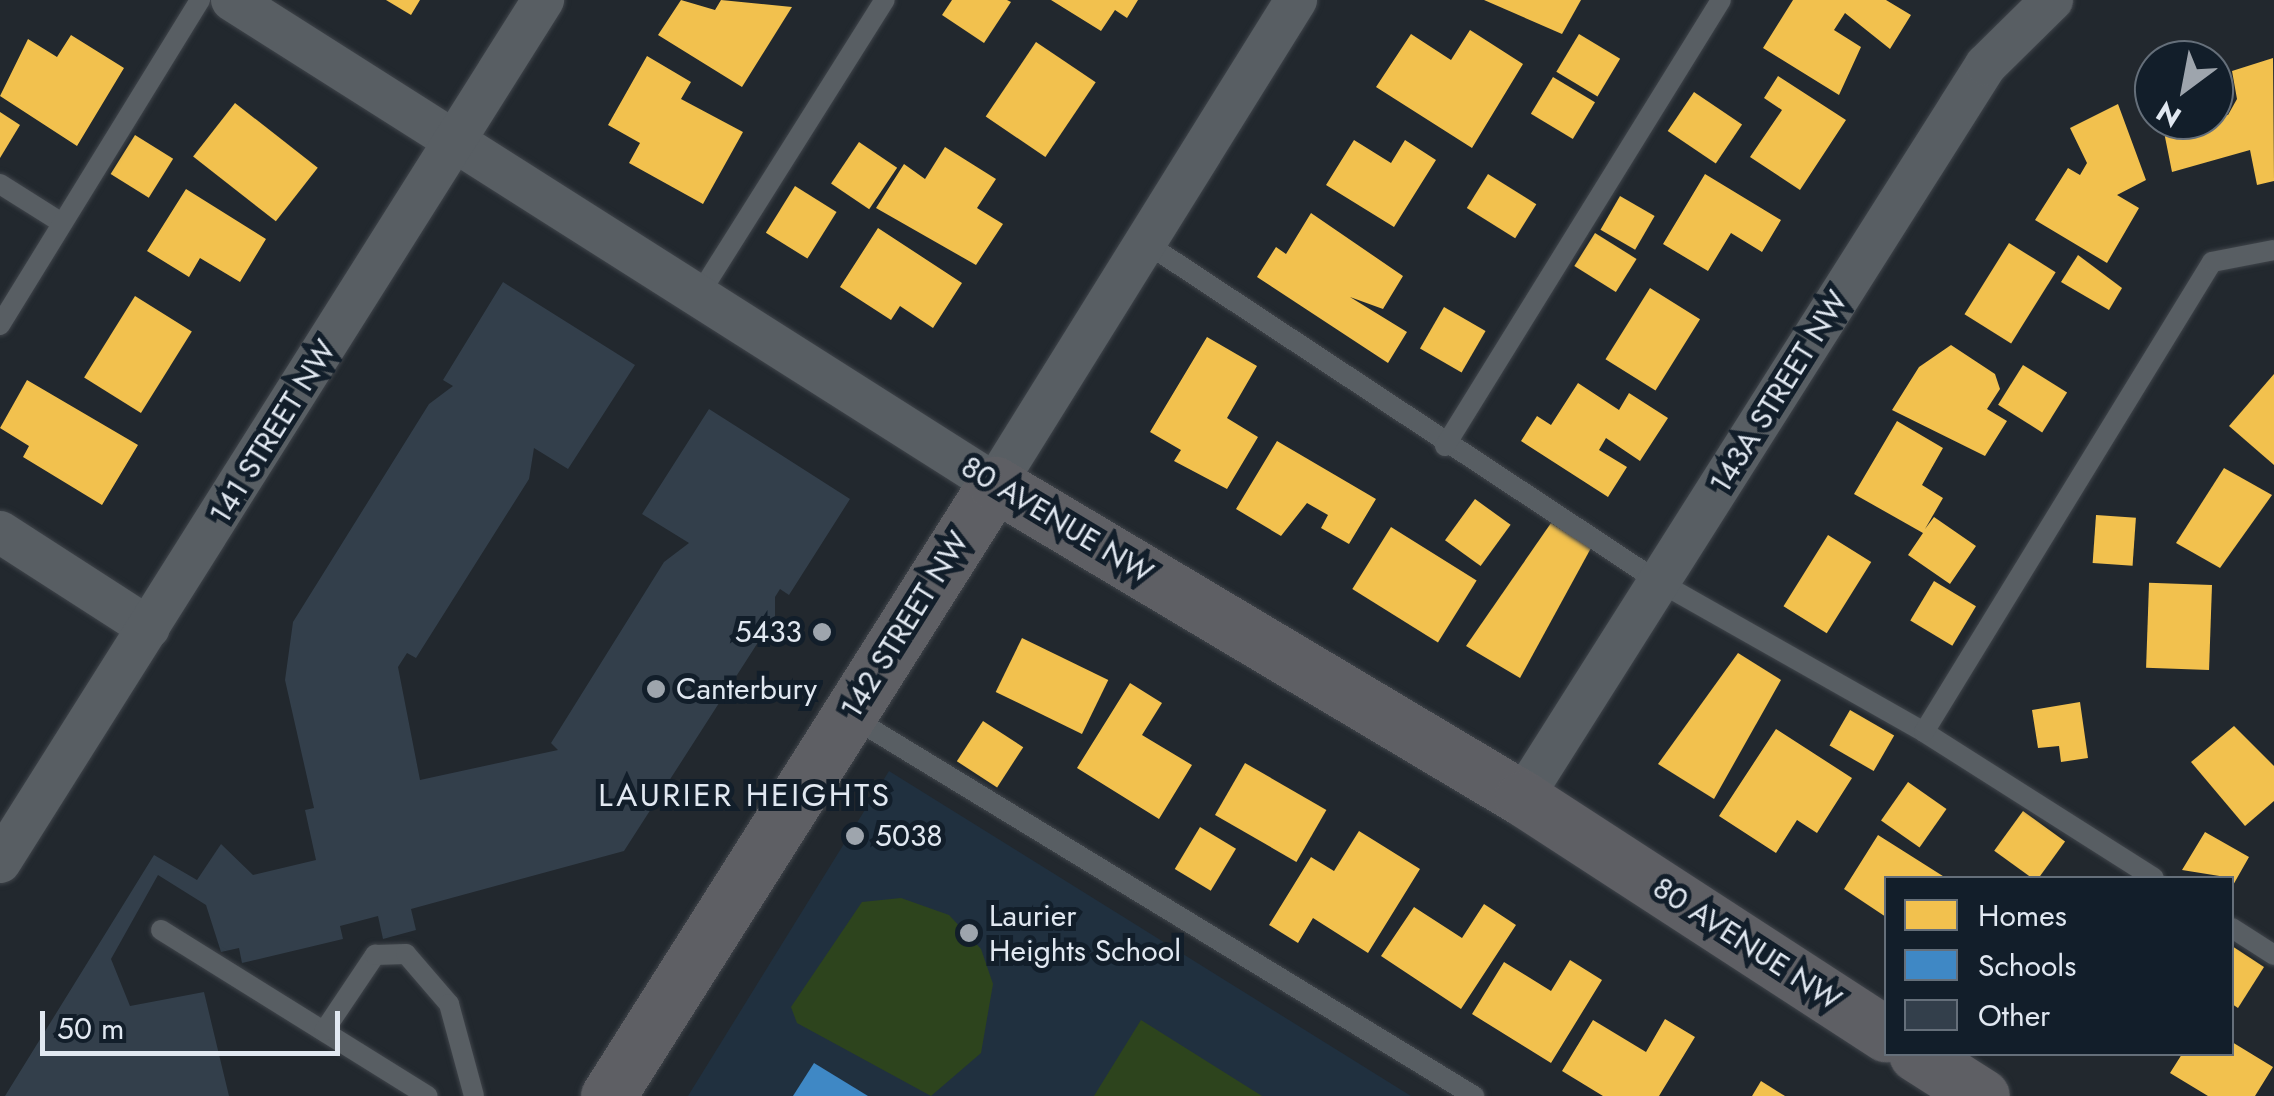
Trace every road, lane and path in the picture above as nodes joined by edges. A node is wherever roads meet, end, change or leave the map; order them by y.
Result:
1 (200, 0) edge
2 (232, 0) edge
3 (543, 0) edge
4 (885, 0) edge
5 (1296, 0) edge
6 (1721, 0) edge
7 (2052, 0) edge
8 (455, 144) junction
9 (0, 184) edge
10 (62, 223) junction
11 (1146, 244) junction
12 (2274, 250) edge
13 (696, 300) junction
14 (0, 325) edge
15 (1445, 446) junction
16 (995, 484) junction
17 (0, 532) edge
18 (1659, 582) junction
19 (149, 628) junction
20 (848, 715) junction
21 (1924, 732) junction
22 (1522, 798) junction
23 (0, 862) edge
24 (2151, 876) edge
25 (2234, 929) edge
26 (161, 930) dead end
27 (2274, 955) edge
28 (324, 1031) junction
29 (1884, 1033) edge
30 (1919, 1056) edge
31 (428, 1096) edge
32 (474, 1096) edge
33 (608, 1096) edge
34 (1474, 1096) edge
35 (1982, 1096) edge

1 - 10 lane
2 - 8 street, 80 AVENUE NW
3 - 8 street, 141 STREET NW
4 - 13 lane
5 - 11 street, 142 STREET NW
6 - 15 lane
7 - 18 street, 143A STREET NW
8 - 13 street, 80 AVENUE NW
8 - 19 street, 141 STREET NW
9 - 10 lane
10 - 14 lane
11 - 15 lane
11 - 16 street, 142 STREET NW
12 - 21 lane
13 - 16 street, 80 AVENUE NW
15 - 18 lane
16 - 20 street, 142 STREET NW
16 - 22 street, 80 AVENUE NW
17 - 19 street
18 - 21 lane
18 - 22 street, 143A STREET NW
19 - 23 street, 141 STREET NW
20 - 33 street, 142 STREET NW
20 - 34 lane
21 - 24 lane
22 - 29 street, 80 AVENUE NW
25 - 27 lane
26 - 28 lane
28 - 31 lane
28 - 32 lane
30 - 35 street

